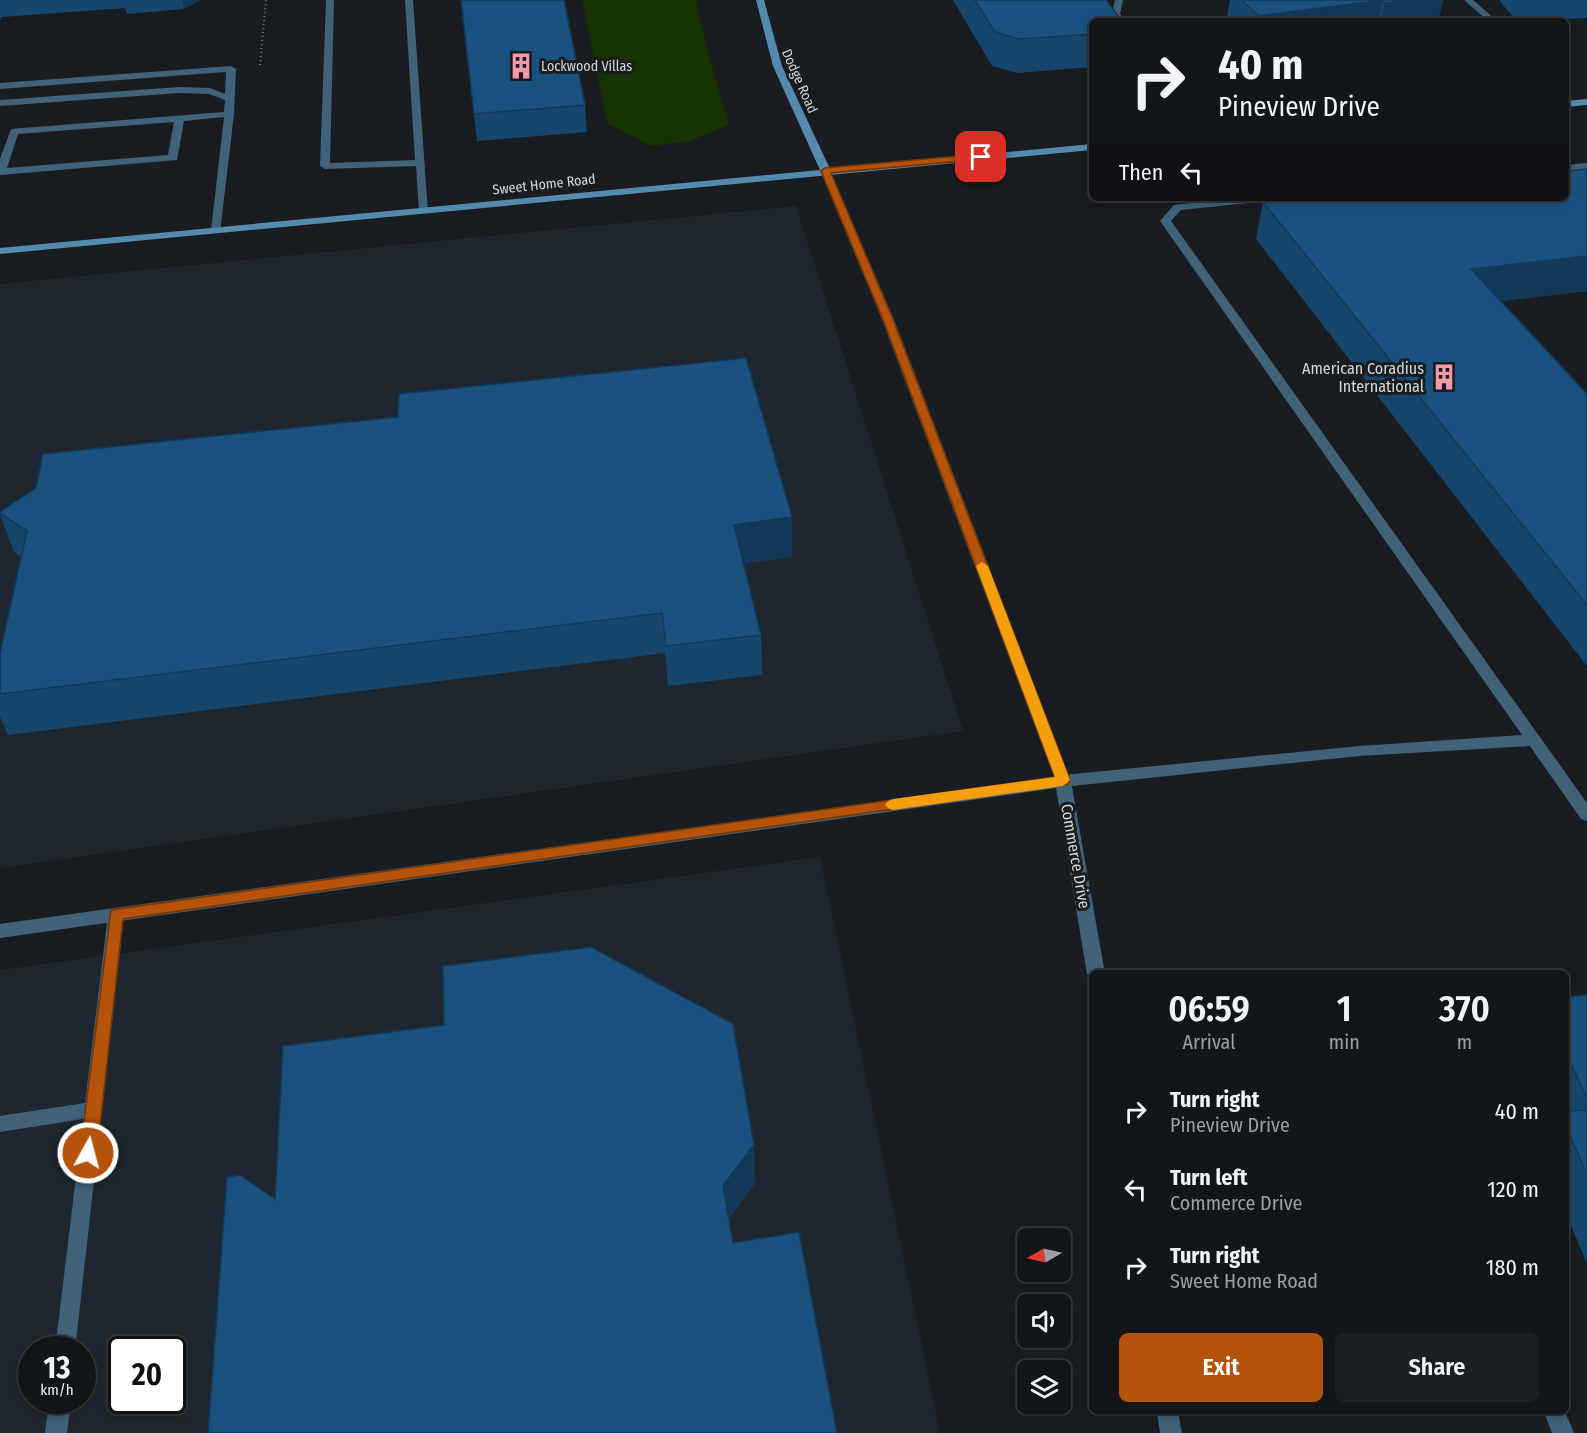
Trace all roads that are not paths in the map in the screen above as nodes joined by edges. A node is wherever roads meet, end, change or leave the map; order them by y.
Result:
1 (330, 0) edge
2 (409, 0) edge
3 (760, 0) edge
4 (1119, 0) edge
5 (1468, 0) edge
6 (1119, 18) edge
7 (1489, 18) edge
8 (0, 86) edge
9 (230, 99) junction
10 (1587, 102) edge
11 (0, 103) edge
12 (1569, 104) edge
13 (229, 114) junction
14 (179, 119) junction
15 (1089, 147) edge
16 (420, 163) junction
17 (1587, 166) edge
18 (1569, 168) edge
19 (825, 171) junction
20 (0, 172) edge
21 (1238, 201) edge
22 (424, 211) junction
23 (216, 231) junction
24 (0, 251) edge
25 (1534, 740) junction
26 (1063, 780) junction
27 (1587, 815) edge
28 (116, 915) junction
29 (0, 931) edge
30 (1094, 970) edge
31 (93, 1110) junction
32 (0, 1124) edge
33 (67, 1336) edge
34 (58, 1414) edge
35 (1168, 1414) edge
36 (1556, 1414) edge
37 (56, 1433) edge
38 (1172, 1433) edge
39 (1563, 1433) edge

1 - 16 street
2 - 16 street
3 - 19 main road, Dodge Road
4 - 6 street
5 - 7 street
8 - 9 street
9 - 11 street
9 - 13 street
10 - 12 main road
13 - 14 street
13 - 23 street
14 - 20 street
14 - 20 street
15 - 19 main road, Sweet Home Road
16 - 22 street
17 - 18 street
19 - 22 main road, Sweet Home Road
19 - 26 street, Commerce Drive
21 - 25 street
22 - 23 main road, Sweet Home Road
23 - 24 main road, Sweet Home Road
25 - 26 street
25 - 27 street
26 - 28 street
26 - 30 street, Commerce Drive
28 - 29 street
28 - 31 street
31 - 32 street
31 - 33 street
34 - 37 street
35 - 38 street
36 - 39 street

